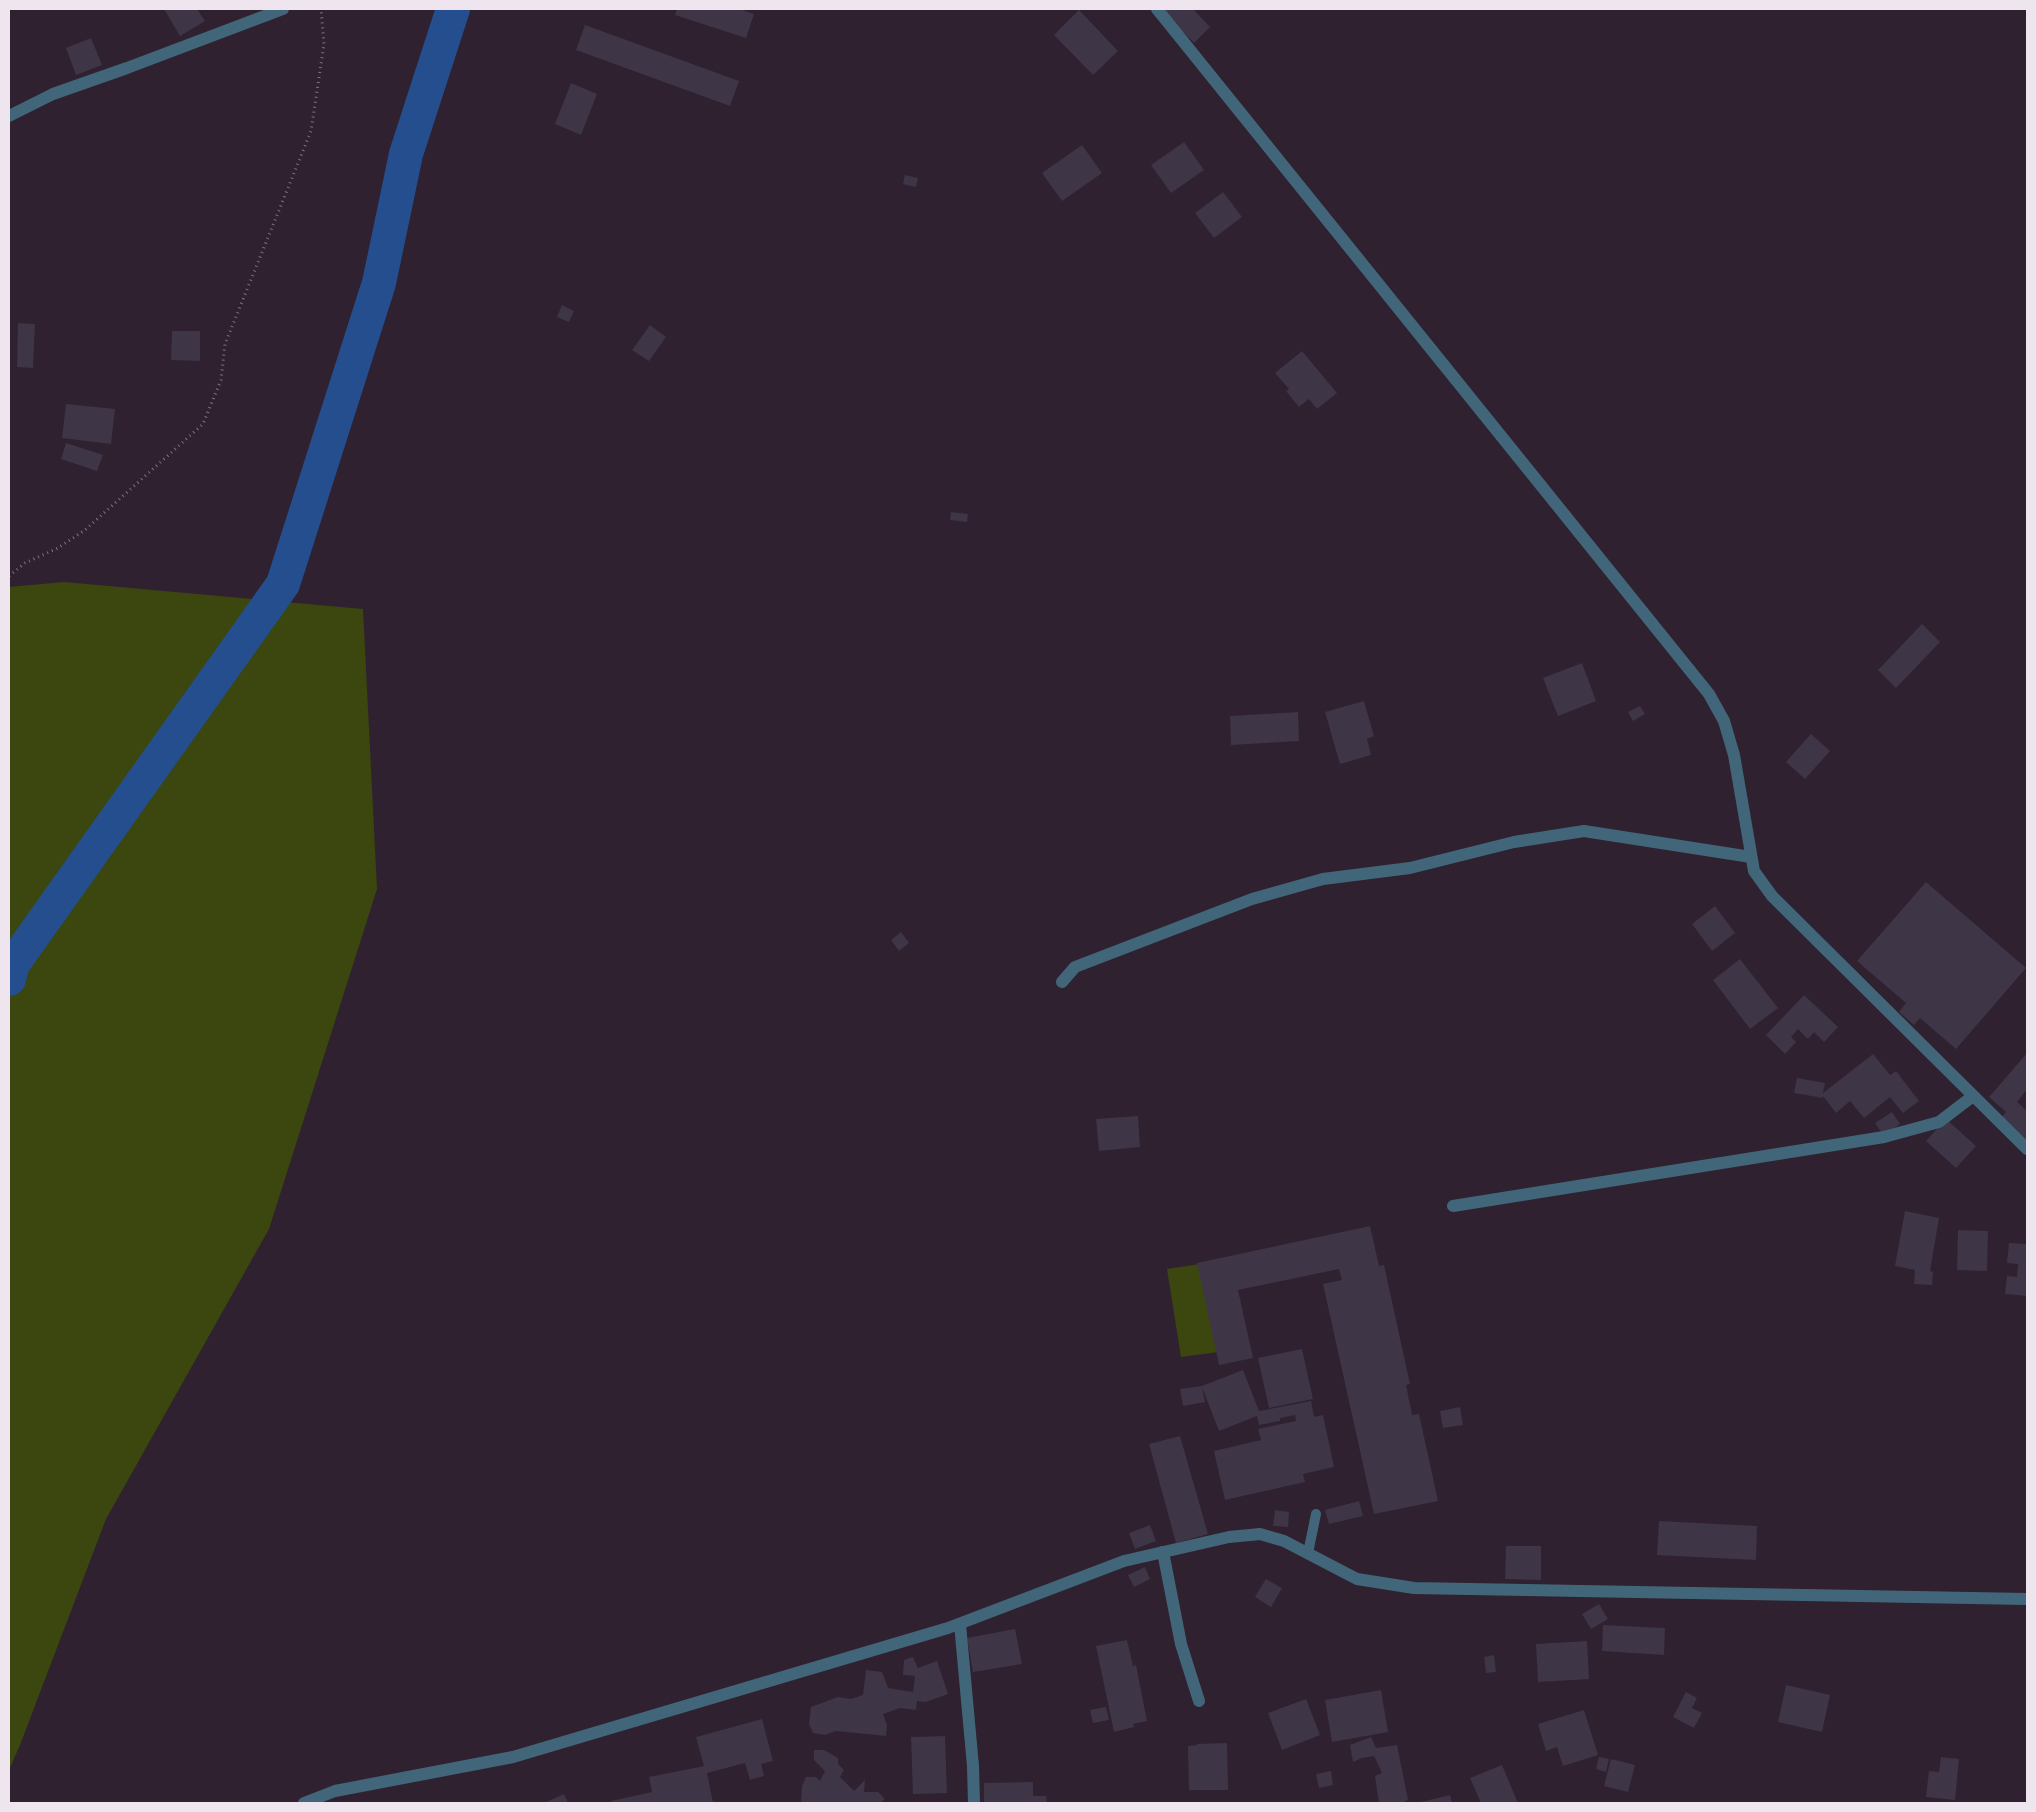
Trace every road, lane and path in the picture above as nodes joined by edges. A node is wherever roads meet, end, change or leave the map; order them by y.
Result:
1 (284, 9) edge
2 (321, 9) edge
3 (1157, 9) edge
4 (9, 116) edge
5 (9, 576) edge
6 (1751, 857) junction
7 (1062, 982) dead end
8 (1973, 1096) junction
9 (2027, 1149) edge
10 (1453, 1206) dead end
11 (1316, 1514) dead end
12 (1163, 1552) junction
13 (1308, 1553) junction
14 (2027, 1599) edge
15 (960, 1624) junction
16 (1199, 1701) dead end
17 (322, 1800) edge
18 (304, 1803) edge
19 (974, 1803) edge

1 - 4 street
2 - 5 path
3 - 6 street
6 - 7 street
6 - 8 street
8 - 9 street
8 - 10 street
11 - 13 lane
12 - 13 street
12 - 15 street
12 - 16 street
13 - 14 street
15 - 17 street
15 - 19 street
17 - 18 street

